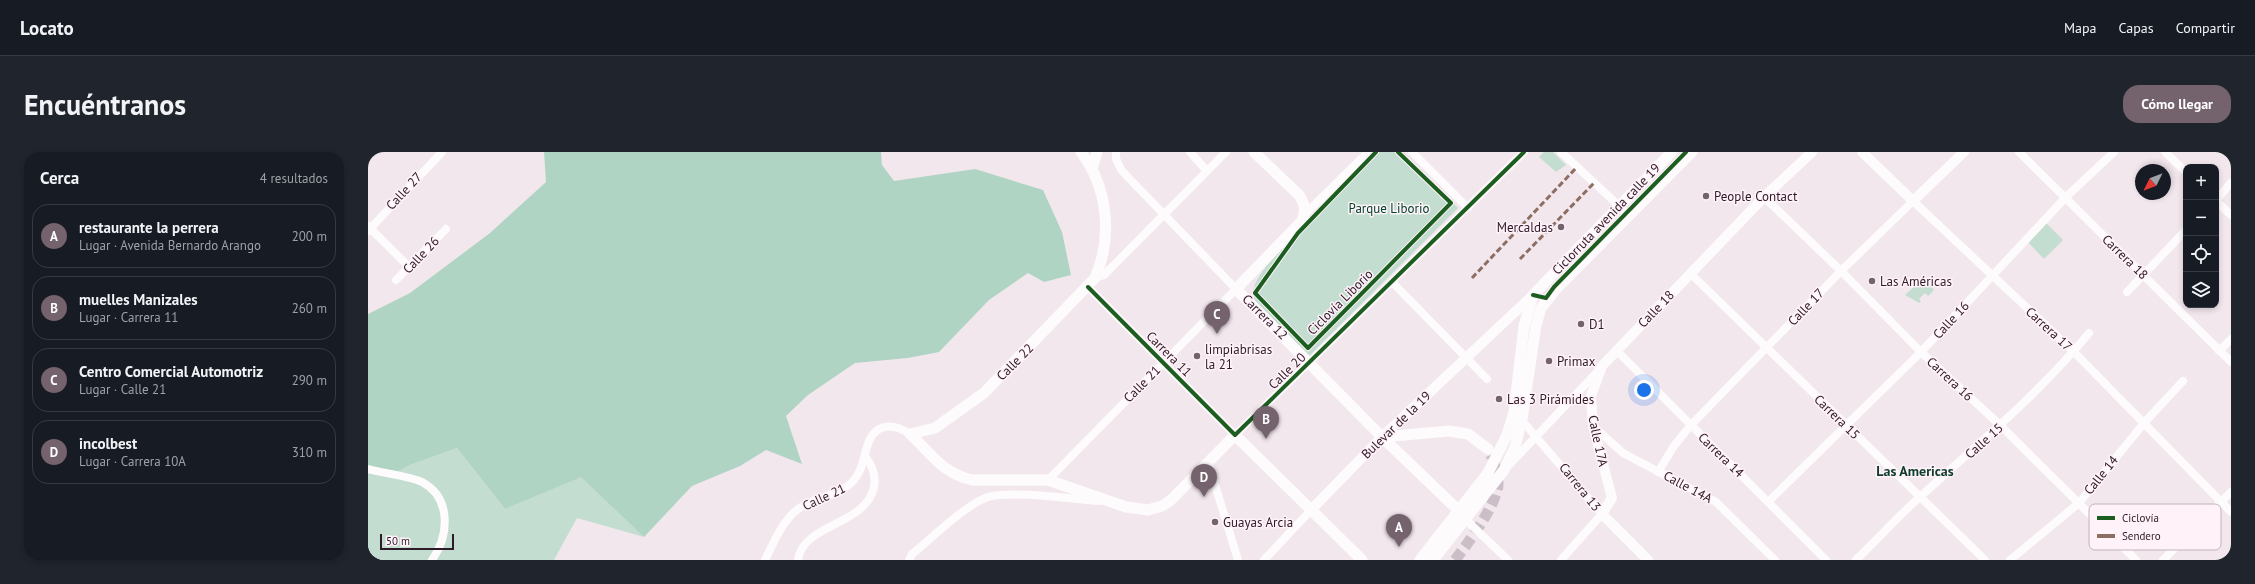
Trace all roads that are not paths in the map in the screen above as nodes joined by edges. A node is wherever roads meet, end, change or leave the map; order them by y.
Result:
1 (442, 152) edge
2 (1082, 152) edge
3 (1097, 152) edge
4 (1116, 152) edge
5 (1190, 152) edge
6 (1226, 152) edge
7 (1254, 152) edge
8 (1368, 152) edge
9 (1412, 152) edge
10 (1524, 152) edge
11 (1560, 152) edge
12 (1672, 152) edge
13 (1692, 152) edge
14 (1812, 152) edge
15 (1862, 152) edge
16 (1964, 152) edge
17 (2019, 152) edge
18 (2114, 152) edge
19 (2165, 152) edge
20 (1092, 169) junction
21 (2183, 169) edge
22 (1207, 171) junction
23 (2231, 183) edge
24 (1764, 197) junction
25 (2219, 197) edge
26 (2065, 198) junction
27 (1913, 201) junction
28 (2219, 203) edge
29 (1618, 205) junction
30 (1468, 208) junction
31 (1164, 214) junction
32 (1305, 214) junction
33 (2231, 215) edge
34 (1630, 216) junction
35 (369, 228) edge
36 (446, 229) dead end
37 (2183, 233) edge
38 (409, 267) junction
39 (1841, 271) junction
40 (1253, 272) junction
41 (1690, 273) junction
42 (2143, 275) junction
43 (1992, 276) junction
44 (1095, 278) junction
45 (396, 280) dead end
46 (1392, 282) junction
47 (1088, 287) junction
48 (1236, 289) junction
49 (2127, 292) dead end
50 (1533, 295) junction
51 (1253, 306) junction
52 (2089, 333) dead end
53 (2231, 339) edge
54 (1767, 348) junction
55 (1616, 350) junction
56 (2220, 351) junction
57 (1921, 352) junction
58 (2074, 352) junction
59 (1466, 357) junction
60 (2231, 362) edge
61 (1163, 363) junction
62 (1310, 363) junction
63 (1602, 366) junction
64 (1487, 379) dead end
65 (2183, 381) dead end
66 (1518, 416) junction
67 (2144, 423) junction
68 (1846, 425) junction
69 (1593, 426) junction
70 (1690, 426) junction
71 (2001, 426) junction
72 (935, 428) junction
73 (910, 434) junction
74 (1537, 435) junction
75 (1235, 436) junction
76 (1382, 437) junction
77 (1488, 449) tunnel mouth
78 (928, 450) junction
79 (865, 456) junction
80 (1208, 462) junction
81 (368, 469) edge
82 (1504, 470) junction
83 (1658, 472) junction
84 (1048, 480) junction
85 (2231, 492) edge
86 (1920, 496) junction
87 (1108, 501) junction
88 (1768, 502) junction
89 (2222, 502) junction
90 (2079, 503) junction
91 (1162, 506) joint
92 (1311, 510) junction
93 (1458, 510) junction
94 (2231, 512) edge
95 (2089, 513) edge
96 (1602, 514) junction
97 (1466, 520) junction
98 (2126, 550) edge
99 (2173, 550) edge
100 (432, 560) edge
101 (765, 560) edge
102 (798, 560) edge
103 (909, 560) edge
104 (1238, 560) edge
105 (1264, 560) edge
106 (1362, 560) edge
107 (1420, 560) edge
108 (1433, 560) edge
109 (1508, 560) edge
110 (1561, 560) edge
111 (1648, 560) edge
112 (1774, 560) edge
113 (1826, 560) edge
114 (1856, 560) edge
115 (1985, 560) edge
116 (2010, 560) edge
117 (2136, 560) edge
118 (2163, 560) edge

1 - 35 street, Calle 27
2 - 20 main road, Calle 22
3 - 20 main road
4 - 31 street, Carrera 12
5 - 22 street
6 - 22 street
7 - 32 main road
8 - 32 street, Calle 21
9 - 30 street
10 - 30 street, Calle 20
11 - 29 street
12 - 29 main road
13 - 34 main road
14 - 24 street, Calle 18
15 - 27 street, Carrera 17
16 - 27 street, Calle 17
17 - 26 street, Carrera 18
18 - 26 street, Calle 16
19 - 21 street
20 - 44 main road, Calle 22
22 - 31 street
23 - 25 street
24 - 39 street, Carrera 16
24 - 41 street, Calle 18
26 - 42 street, Carrera 18
26 - 43 street, Calle 16
27 - 39 street, Calle 17
27 - 43 street, Carrera 17
28 - 33 street
29 - 34 street
29 - 50 main road
30 - 46 street, Calle 20
31 - 44 street
31 - 48 street, Carrera 12
32 - 40 main road, Calle 21
34 - 66 main road
35 - 38 street
36 - 38 street, Calle 26
37 - 42 street
38 - 45 street, Calle 26
39 - 54 street, Calle 17
39 - 57 street, Carrera 16
40 - 48 main road, Calle 21
40 - 51 main road
41 - 54 street, Carrera 15
41 - 55 street, Calle 18
42 - 49 street
42 - 56 street, Carrera 18
43 - 57 street, Calle 16
43 - 58 street, Carrera 17
44 - 47 main road, Calle 22
46 - 59 street
46 - 62 street, Calle 20
47 - 61 street, Carrera 11
47 - 72 main road, Calle 22
48 - 51 main road, Carrera 12
48 - 61 street, Calle 21
50 - 59 street, Bulevar de la 19
50 - 66 main road
51 - 62 main road, Carrera 12
52 - 58 street, Calle 15
53 - 56 street
54 - 68 street, Carrera 15
54 - 70 street, Calle 17
55 - 63 street, Calle 18
55 - 70 street, Carrera 14
56 - 60 street, Carrera 18
57 - 68 street, Calle 16
57 - 71 street, Carrera 16
58 - 67 street, Carrera 17
58 - 71 street, Calle 15
59 - 64 street
59 - 76 street, Bulevar de la 19
61 - 75 street, Carrera 11
61 - 84 street, Calle 21
62 - 75 street, Calle 20
62 - 76 main road, Carrera 12
63 - 69 street, Calle 17A
63 - 74 street, Calle 18
65 - 67 street, Calle 14
66 - 74 street, Carrera 13
66 - 82 main road
66 - 93 main road
67 - 89 street, Carrera 17
67 - 90 street, Calle 14
68 - 86 street, Carrera 15
68 - 88 street, Calle 16
69 - 83 street, Calle 14A
69 - 96 street, Calle 17A
70 - 83 street, Calle 17
70 - 88 street, Carrera 14
71 - 86 street, Calle 15
71 - 90 street, Carrera 16
72 - 73 main road, Calle 22
72 - 78 main road
73 - 78 main road, Calle 21
73 - 79 street, Calle 21
74 - 82 street, Calle 18
74 - 96 street, Carrera 13
75 - 80 main road, Calle 20
75 - 92 main road, Carrera 11
76 - 77 main road
76 - 92 street, Bulevar de la 19
76 - 93 main road, Carrera 12
78 - 84 main road, Calle 21
79 - 101 street, Calle 21
79 - 102 street
80 - 91 main road, Calle 20
80 - 104 street
81 - 100 street
82 - 97 main road
83 - 112 street, Calle 14A
84 - 87 main road, Calle 21
85 - 89 street
86 - 114 street, Calle 15
86 - 115 street, Carrera 15
87 - 91 main road, Calle 21
87 - 103 street
88 - 113 street, Carrera 14
89 - 94 street, Carrera 17
90 - 95 street, Carrera 16
90 - 116 street, Calle 14
92 - 105 street, Bulevar de la 19
92 - 106 main road, Carrera 11
93 - 107 main road
96 - 110 street
96 - 111 street, Carrera 13
97 - 108 main road
97 - 109 street
98 - 117 street, Carrera 16
99 - 118 street

